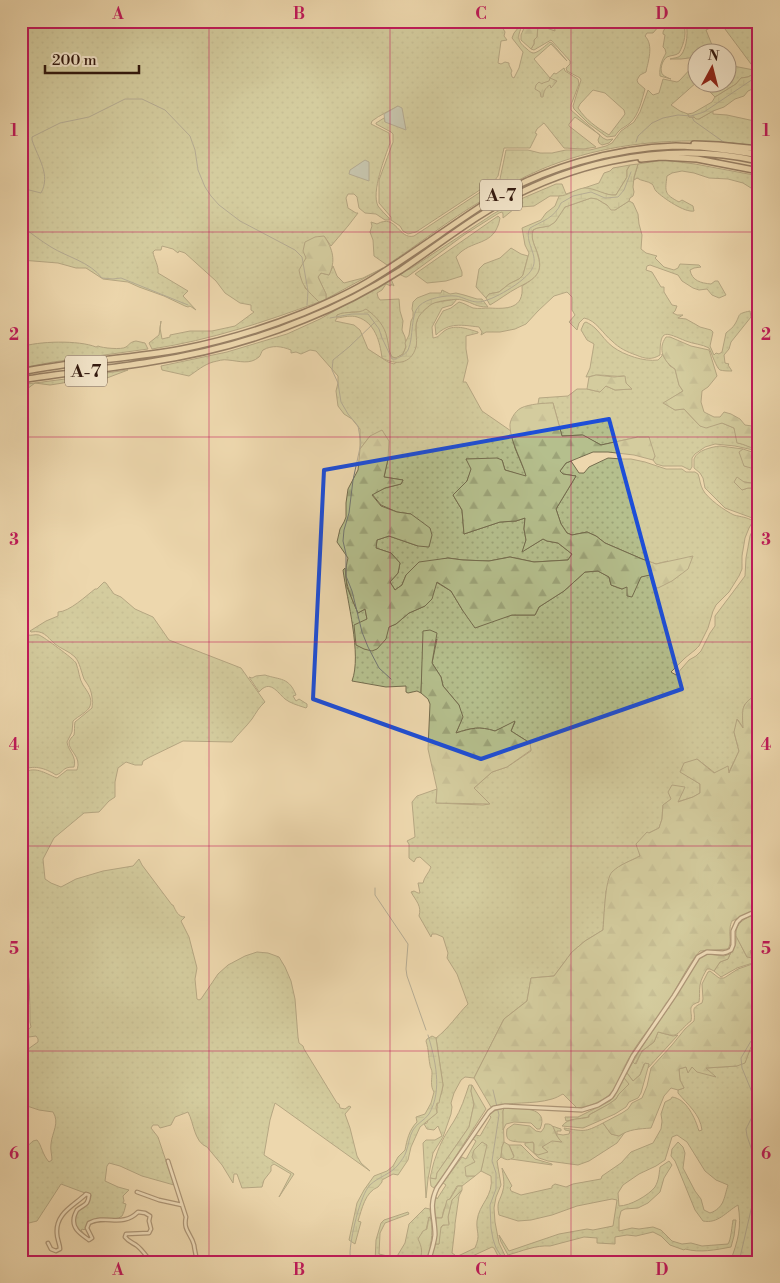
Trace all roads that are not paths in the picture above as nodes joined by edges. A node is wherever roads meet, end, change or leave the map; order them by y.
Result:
1 (679, 146) junction
2 (759, 149) edge
3 (759, 155) edge
4 (661, 156) junction
5 (759, 161) edge
6 (759, 171) edge
7 (21, 372) edge
8 (21, 380) edge
9 (759, 910) edge
10 (21, 957) edge
11 (21, 1002) edge
12 (168, 1161) dead end
13 (137, 1192) dead end
14 (182, 1205) junction
15 (48, 1243) dead end
16 (151, 1262) edge
17 (198, 1262) edge
18 (428, 1262) edge

1 - 2 highway
1 - 3 highway, A-7
1 - 7 highway, A-7
4 - 5 highway
4 - 6 highway
4 - 8 highway, A-7
9 - 18 street
10 - 11 street
12 - 14 street
13 - 14 street
14 - 17 street
15 - 16 street

